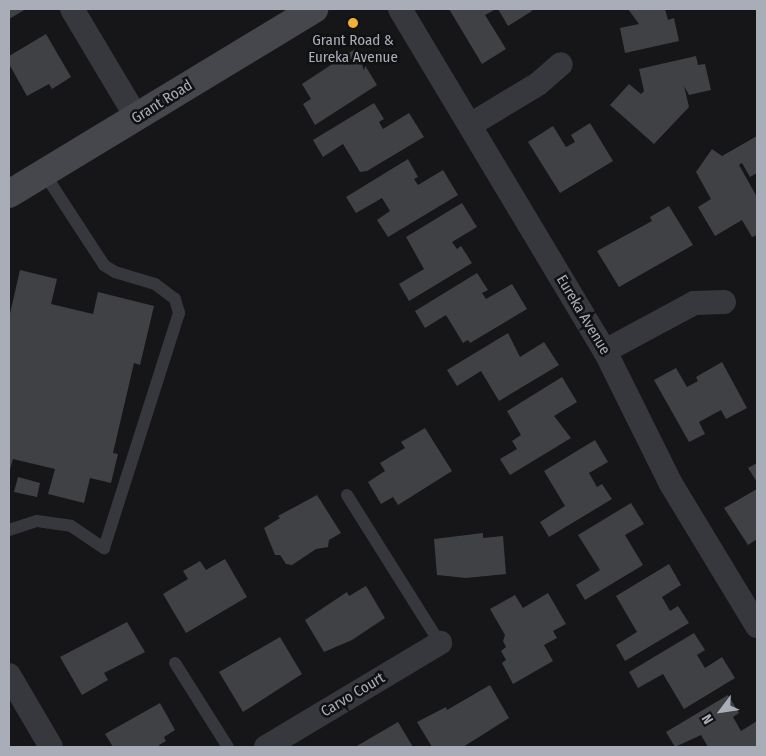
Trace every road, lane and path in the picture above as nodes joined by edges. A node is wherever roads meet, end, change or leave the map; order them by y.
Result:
1 (72, 9) edge
2 (314, 9) edge
3 (400, 9) edge
4 (561, 64) dead end
5 (137, 118) junction
6 (470, 125) junction
7 (44, 173) junction
8 (9, 194) edge
9 (724, 302) dead end
10 (605, 351) junction
11 (347, 495) dead end
12 (9, 530) edge
13 (749, 593) edge
14 (757, 626) edge
15 (440, 643) joint
16 (175, 663) dead end
17 (9, 675) edge
18 (51, 747) edge
19 (228, 747) edge
20 (266, 747) edge

1 - 5 street
2 - 5 main road, Grant Road
3 - 6 street, Eureka Avenue
4 - 6 street
5 - 7 main road, Grant Road
6 - 10 street, Eureka Avenue
7 - 8 main road, Grant Road
7 - 12 lane
9 - 10 street
10 - 13 street, Eureka Avenue
11 - 15 lane
13 - 14 street, Eureka Avenue
15 - 20 street, Carvo Court
16 - 19 lane
17 - 18 street

